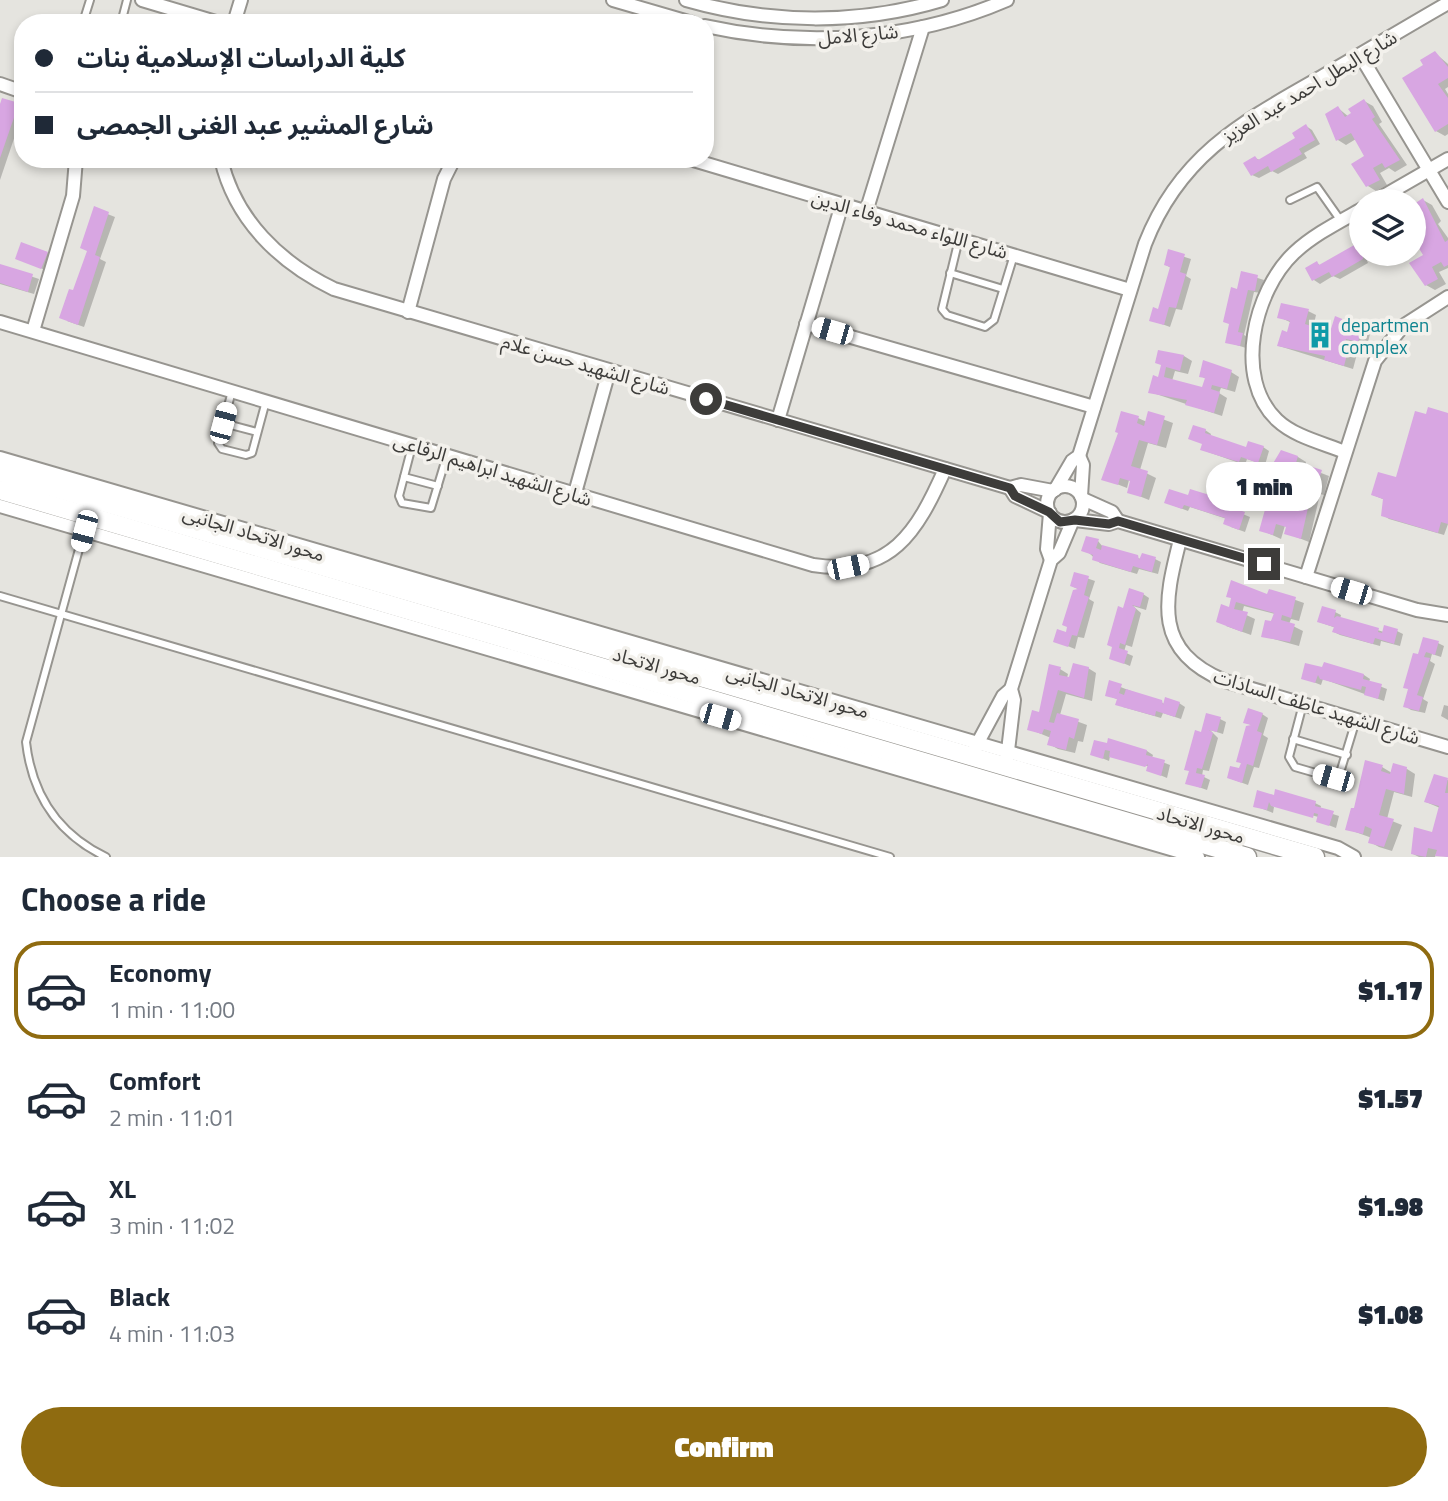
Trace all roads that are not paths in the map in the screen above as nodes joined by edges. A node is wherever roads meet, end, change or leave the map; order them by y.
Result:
1 (142, 0) edge
2 (613, 0) edge
3 (686, 0) edge
4 (942, 0) edge
5 (1007, 0) edge
6 (1448, 3) edge
7 (189, 14) edge
8 (661, 14) edge
9 (714, 27) edge
10 (923, 27) junction
11 (1360, 55) junction
12 (1448, 159) edge
13 (714, 166) edge
14 (75, 168) edge
15 (225, 168) edge
16 (450, 168) edge
17 (1427, 170) junction
18 (1395, 189) edge
19 (1290, 200) dead end
20 (1448, 202) edge
21 (842, 204) junction
22 (866, 212) junction
23 (1349, 216) edge
24 (1341, 221) junction
25 (959, 239) junction
26 (1014, 255) junction
27 (950, 273) junction
28 (1003, 289) junction
29 (1130, 290) junction
30 (1448, 297) edge
31 (408, 312) junction
32 (0, 321) edge
33 (806, 324) junction
34 (33, 331) junction
35 (609, 371) junction
36 (232, 391) junction
37 (266, 401) junction
38 (1094, 407) junction
39 (778, 420) junction
40 (223, 423) junction
41 (257, 432) junction
42 (412, 444) junction
43 (1345, 452) junction
44 (447, 455) junction
45 (1079, 456) junction
46 (0, 458) edge
47 (945, 469) junction
48 (0, 472) edge
49 (404, 477) junction
50 (438, 486) junction
51 (1010, 488) junction
52 (0, 490) edge
53 (1054, 490) junction
54 (575, 493) junction
55 (1082, 498) junction
56 (0, 506) edge
57 (1049, 512) junction
58 (88, 515) junction
59 (1074, 520) junction
60 (1118, 521) junction
61 (1180, 540) junction
62 (1051, 560) junction
63 (1306, 577) junction
64 (0, 596) edge
65 (61, 614) junction
66 (1448, 615) edge
67 (1011, 689) junction
68 (1303, 704) junction
69 (1356, 720) junction
70 (1293, 739) junction
71 (1448, 747) edge
72 (1347, 755) junction
73 (972, 758) junction
74 (1005, 768) junction
75 (106, 857) edge
76 (890, 857) edge
77 (1198, 857) edge
78 (1247, 857) edge
79 (1315, 857) edge
80 (1354, 857) edge

1 - 7 street
2 - 8 street
3 - 4 street, شارع الامل
5 - 10 street, شارع الامل
6 - 11 street, شارع البطل احمد عبد العزيز
9 - 10 street, شارع الامل
10 - 22 street
11 - 17 street
11 - 29 street, شارع البطل احمد عبد العزيز
12 - 17 street
13 - 21 street, شارع اللواء محمد وفاء الدين
14 - 34 street
15 - 31 street, شارع الشهيد حسن علام
16 - 31 street
17 - 18 street
17 - 20 street
19 - 24 lane
21 - 22 street, شارع اللواء محمد وفاء الدين
21 - 33 street
22 - 25 street, شارع اللواء محمد وفاء الدين
23 - 24 street
24 - 43 street
25 - 26 street, شارع اللواء محمد وفاء الدين
25 - 27 lane
26 - 28 lane
26 - 29 street, شارع اللواء محمد وفاء الدين
27 - 28 lane
27 - 28 lane
29 - 38 street, شارع البطل احمد عبد العزيز
30 - 43 street
31 - 35 street, شارع الشهيد حسن علام
32 - 34 street, شارع الشهيد ابراهيم الرفاعى
33 - 38 street
33 - 39 street
34 - 36 street, شارع الشهيد ابراهيم الرفاعى
35 - 39 street, شارع الشهيد حسن علام
35 - 54 street
36 - 37 street, شارع الشهيد ابراهيم الرفاعى
36 - 40 lane
37 - 41 lane
37 - 42 street, شارع الشهيد ابراهيم الرفاعى
38 - 45 street, شارع البطل احمد عبد العزيز
39 - 47 street, شارع الشهيد حسن علام
40 - 41 lane
40 - 41 lane
42 - 44 street, شارع الشهيد ابراهيم الرفاعى
42 - 49 lane
43 - 63 street
44 - 50 lane
44 - 54 street, شارع الشهيد ابراهيم الرفاعى
45 - 53 street, شارع البطل احمد عبد العزيز
45 - 55 street, شارع البطل احمد عبد العزيز
46 - 73 street, محور الاتحاد الجانبى
47 - 51 street, شارع الشهيد حسن علام
47 - 54 street, شارع الشهيد ابراهيم الرفاعى
48 - 58 street, محور الاتحاد
49 - 50 lane
49 - 50 lane
51 - 53 street, شارع الشهيد حسن علام
51 - 57 street, شارع الشهيد حسن علام
52 - 58 street, محور الاتحاد
53 - 55 street
53 - 57 street
55 - 59 street
55 - 60 street
56 - 58 street
57 - 59 street
57 - 62 street
58 - 65 lane
58 - 73 street, محور الاتحاد
58 - 77 street
59 - 60 street
59 - 62 street
60 - 61 street
61 - 63 street
61 - 68 street, شارع الشهيد عاطف السادات
62 - 67 street
63 - 66 street
64 - 65 lane
65 - 75 lane
65 - 76 lane
67 - 73 street
67 - 74 street
68 - 69 street, شارع الشهيد عاطف السادات
68 - 70 lane
69 - 71 street, شارع الشهيد عاطف السادات
69 - 72 lane
70 - 72 lane
70 - 72 lane
73 - 74 street, محور الاتحاد
73 - 74 street, محور الاتحاد الجانبى
74 - 78 street, محور الاتحاد
74 - 79 street, محور الاتحاد
74 - 80 street, محور الاتحاد الجانبى

